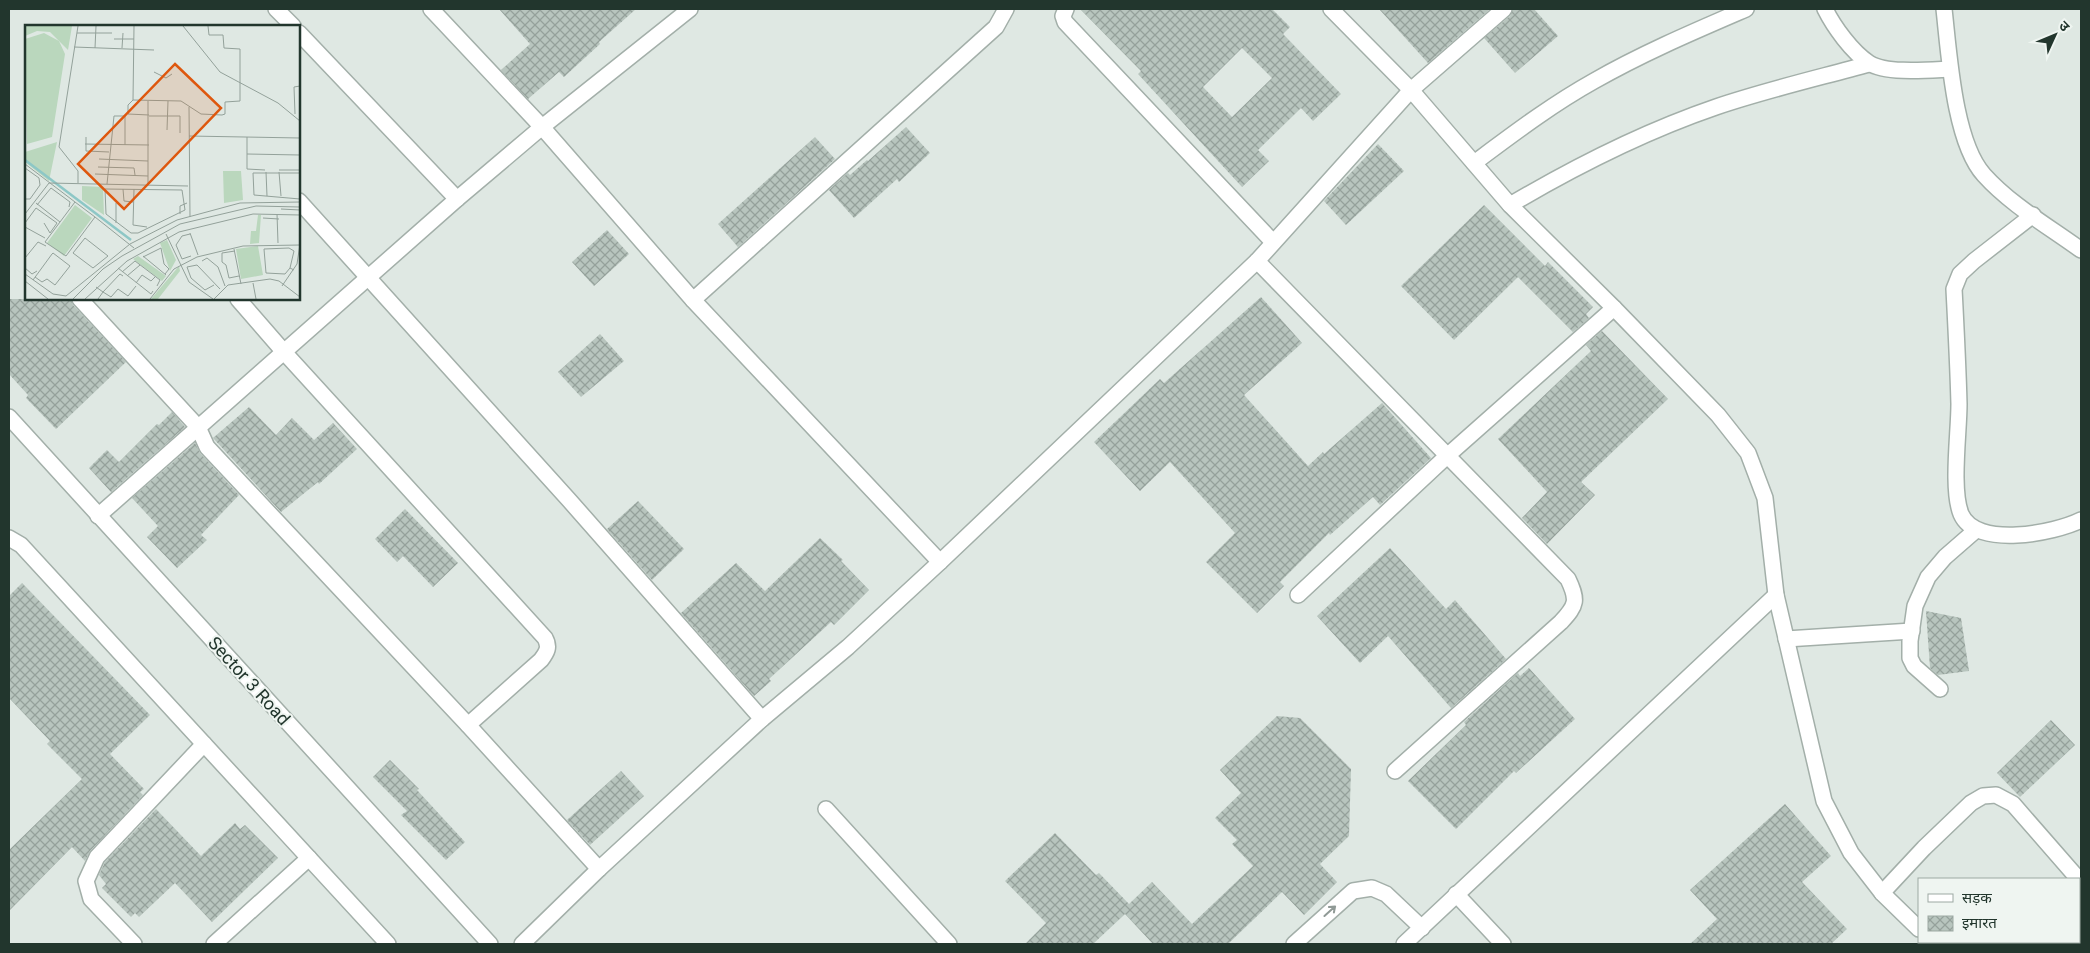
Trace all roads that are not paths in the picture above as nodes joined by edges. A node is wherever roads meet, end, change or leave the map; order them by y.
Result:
1 (276, 9) edge
2 (431, 9) edge
3 (690, 9) edge
4 (1006, 9) edge
5 (1066, 9) edge
6 (1331, 9) edge
7 (1504, 9) edge
8 (1746, 9) edge
9 (1825, 9) edge
10 (1944, 9) edge
11 (292, 25) edge
12 (300, 33) edge
13 (1869, 64) junction
14 (1949, 69) junction
15 (1411, 90) junction
16 (542, 127) junction
17 (1474, 163) junction
18 (457, 199) junction
19 (300, 202) edge
20 (1510, 205) junction
21 (2033, 215) junction
22 (1273, 242) junction
23 (2081, 250) edge
24 (1257, 261) junction
25 (368, 277) junction
26 (81, 300) edge
27 (239, 300) edge
28 (693, 300) junction
29 (1614, 308) junction
30 (284, 352) junction
31 (9, 417) edge
32 (198, 427) junction
33 (1447, 456) junction
34 (98, 516) junction
35 (2081, 520) edge
36 (1976, 530) junction
37 (9, 538) edge
38 (940, 562) junction
39 (1298, 595) dead end
40 (1776, 595) junction
41 (1912, 630) junction
42 (1786, 639) junction
43 (1940, 688) dead end
44 (762, 719) junction
45 (468, 725) junction
46 (204, 744) junction
47 (1395, 770) dead end
48 (826, 808) dead end
49 (309, 858) junction
50 (599, 869) junction
51 (2078, 878) edge
52 (1882, 893) junction
53 (1456, 894) junction
54 (1422, 928) junction
55 (1918, 928) edge
56 (134, 944) edge
57 (214, 944) edge
58 (388, 944) edge
59 (490, 944) edge
60 (522, 944) edge
61 (949, 944) edge
62 (1294, 944) edge
63 (1404, 944) edge
64 (1503, 944) edge

1 - 11 street
2 - 16 street
3 - 16 street
4 - 28 street
5 - 22 street
6 - 15 street
7 - 15 street
8 - 17 street
9 - 13 street
10 - 14 street
12 - 18 street
13 - 14 street
13 - 20 street
14 - 21 street
15 - 17 street
15 - 22 street
16 - 18 street
16 - 28 street
17 - 20 street
18 - 25 street
19 - 25 street
20 - 29 street
21 - 23 street
21 - 36 street
22 - 24 street
24 - 33 street
24 - 38 street
25 - 30 street
25 - 44 street
26 - 32 street
27 - 30 street
28 - 38 street
29 - 33 street
29 - 40 street
30 - 32 street
30 - 45 street
31 - 34 street, Sector 3 Road
32 - 34 street
32 - 45 street
33 - 39 street
33 - 47 street
34 - 59 street, Sector 3 Road
35 - 36 street
36 - 41 street
37 - 46 street
38 - 44 street
40 - 42 street
40 - 53 street
41 - 42 street
41 - 43 street
42 - 52 street
44 - 50 street
45 - 50 street
46 - 49 street
46 - 56 street
48 - 61 street
49 - 57 street
49 - 58 street
50 - 60 street
51 - 52 street
52 - 55 street
53 - 54 street
53 - 64 street
62 -> 54 street
54 - 63 street

